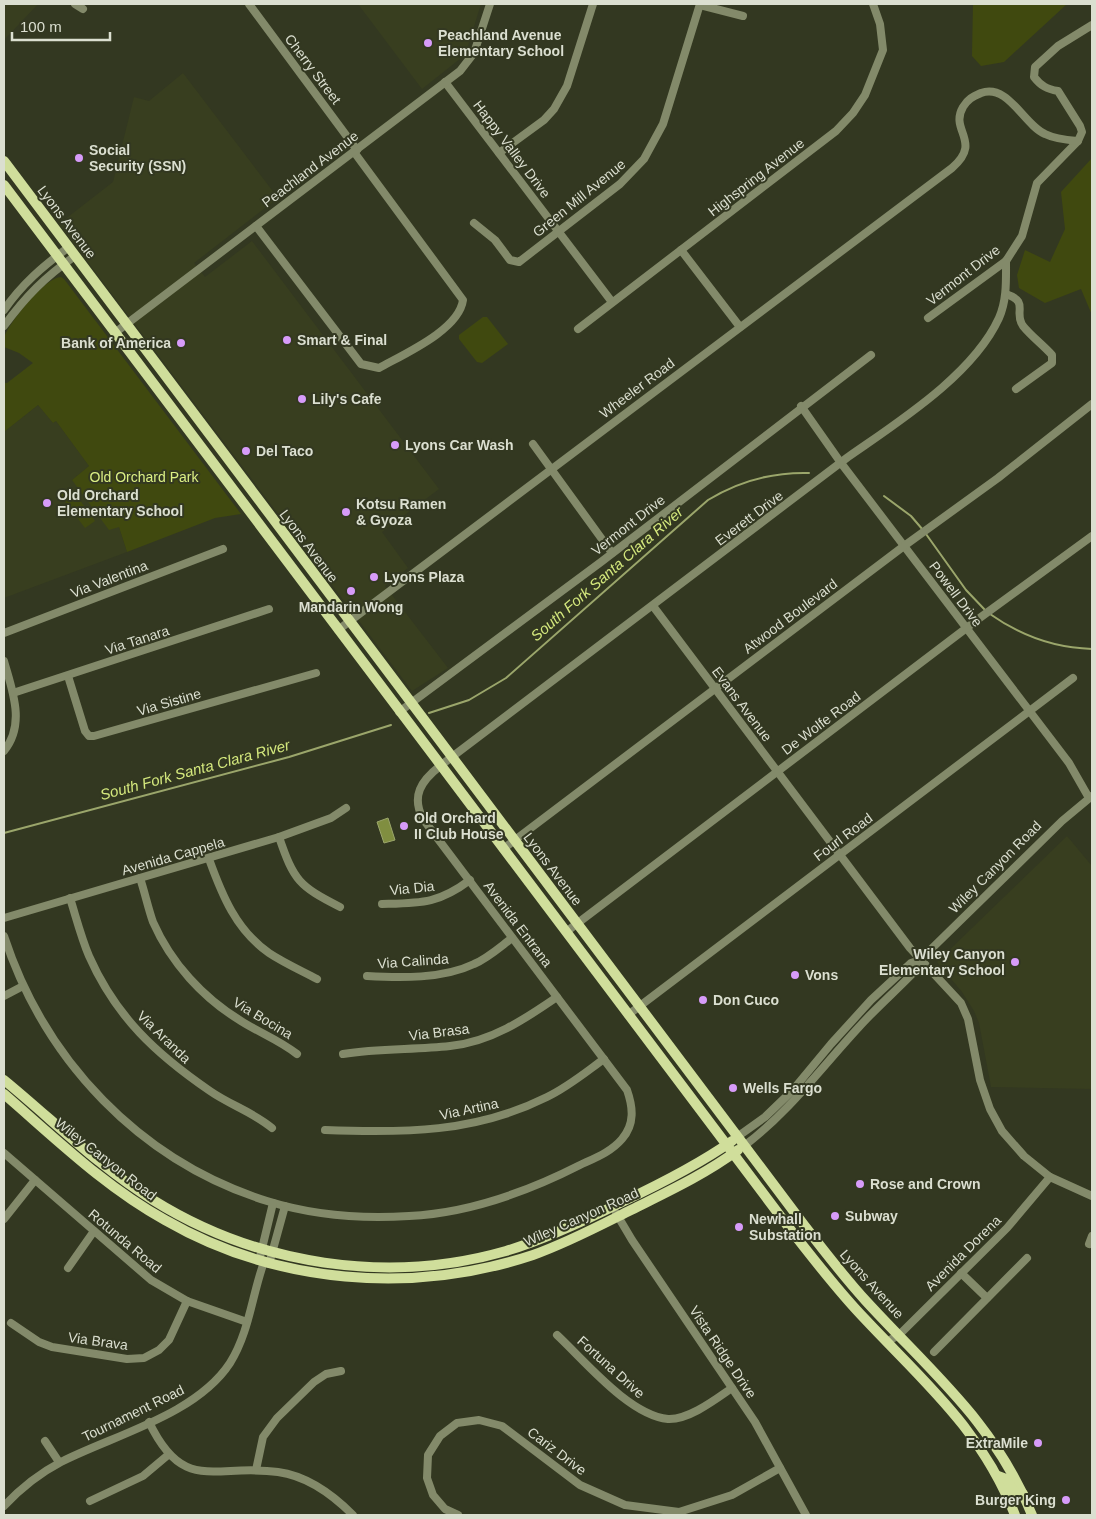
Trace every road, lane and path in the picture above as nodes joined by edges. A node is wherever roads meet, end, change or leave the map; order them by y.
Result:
1 (74, 4) edge
2 (249, 4) edge
3 (490, 4) edge
4 (593, 4) edge
5 (873, 4) edge
6 (700, 5) edge
7 (84, 9) dead end
8 (743, 16) dead end
9 (1092, 25) edge
10 (446, 82) junction
11 (1078, 142) junction
12 (355, 151) junction
13 (499, 153) junction
14 (4, 161) edge
15 (4, 185) edge
16 (474, 223) dead end
17 (256, 226) junction
18 (559, 232) junction
19 (681, 250) junction
20 (72, 252) junction
21 (61, 260) junction
22 (1006, 261) junction
23 (1006, 294) junction
24 (612, 302) junction
25 (4, 310) edge
26 (928, 318) dead end
27 (126, 324) junction
28 (4, 326) edge
29 (740, 327) junction
30 (578, 329) dead end
31 (116, 332) junction
32 (871, 355) dead end
33 (1016, 389) dead end
34 (1092, 404) edge
35 (801, 406) junction
36 (533, 444) dead end
37 (841, 463) junction
38 (549, 469) junction
39 (1092, 536) edge
40 (904, 546) junction
41 (223, 549) dead end
42 (612, 553) junction
43 (653, 606) junction
44 (269, 609) dead end
45 (349, 622) junction
46 (966, 628) junction
47 (338, 630) junction
48 (4, 633) edge
49 (4, 661) edge
50 (316, 673) dead end
51 (68, 676) junction
52 (1073, 678) dead end
53 (714, 688) junction
54 (13, 693) junction
55 (411, 704) junction
56 (1030, 711) junction
57 (400, 712) junction
58 (4, 751) edge
59 (451, 758) junction
60 (440, 766) junction
61 (778, 772) junction
62 (1091, 797) edge
63 (346, 808) dead end
64 (279, 837) junction
65 (514, 841) junction
66 (503, 849) junction
67 (840, 855) junction
68 (209, 859) junction
69 (140, 878) junction
70 (470, 880) junction
71 (70, 898) junction
72 (382, 904) dead end
73 (340, 908) dead end
74 (4, 918) edge
75 (576, 923) junction
76 (566, 932) junction
77 (4, 936) edge
78 (512, 938) junction
79 (920, 960) junction
80 (367, 976) dead end
81 (895, 978) junction
82 (317, 979) dead end
83 (902, 985) junction
84 (23, 986) junction
85 (880, 992) junction
86 (4, 996) edge
87 (557, 997) junction
88 (887, 999) junction
89 (639, 1007) junction
90 (628, 1015) junction
91 (638, 1028) junction
92 (843, 1030) junction
93 (851, 1036) junction
94 (297, 1054) dead end
95 (343, 1054) dead end
96 (604, 1059) junction
97 (679, 1059) junction
98 (4, 1080) edge
99 (4, 1094) edge
100 (272, 1128) dead end
101 (325, 1130) dead end
102 (738, 1137) junction
103 (727, 1144) junction
104 (744, 1146) junction
105 (4, 1153) edge
106 (734, 1153) junction
107 (1050, 1177) junction
108 (35, 1180) junction
109 (1092, 1196) edge
110 (273, 1203) junction
111 (285, 1206) junction
112 (613, 1206) junction
113 (618, 1217) junction
114 (4, 1218) edge
115 (94, 1232) junction
116 (261, 1249) junction
117 (272, 1252) junction
118 (1027, 1258) dead end
119 (264, 1262) junction
120 (68, 1268) dead end
121 (962, 1272) junction
122 (987, 1298) junction
123 (187, 1301) junction
124 (247, 1322) junction
125 (10, 1323) dead end
126 (900, 1334) junction
127 (557, 1335) dead end
128 (887, 1342) junction
129 (934, 1352) dead end
130 (340, 1371) dead end
131 (732, 1388) junction
132 (942, 1398) junction
133 (149, 1422) junction
134 (989, 1436) junction
135 (45, 1441) dead end
136 (978, 1443) junction
137 (168, 1455) junction
138 (60, 1462) junction
139 (780, 1468) junction
140 (1009, 1468) junction
141 (256, 1470) junction
142 (998, 1476) junction
143 (1023, 1494) junction
144 (90, 1501) dead end
145 (4, 1506) edge
146 (353, 1515) edge
147 (458, 1515) edge
148 (806, 1515) edge
149 (1015, 1515) edge
150 (1032, 1515) edge

1 - 7 street
2 - 12 street, Cherry Street
3 - 10 street, Peachland Avenue
4 - 13 street
5 - 19 street, Highspring Avenue
6 - 8 street
6 - 18 street, Green Mill Avenue
9 - 11 street
10 - 12 street, Peachland Avenue
10 - 13 street, Happy Valley Drive
11 - 22 street, Vermont Drive
11 - 29 street, Wheeler Road
12 - 17 street, Peachland Avenue
12 - 17 street, Cherry Street
13 - 18 street, Happy Valley Drive
14 - 20 main road, Lyons Avenue
15 - 21 main road, Lyons Avenue
16 - 18 street, Green Mill Avenue
17 - 27 street, Peachland Avenue
18 - 24 street, Happy Valley Drive
19 - 24 street, Highspring Avenue
19 - 29 street
20 - 21 street
20 - 27 main road, Lyons Avenue
21 - 25 street
21 - 28 street
21 - 31 main road, Lyons Avenue
22 - 23 street, Everett Drive
22 - 26 street, Vermont Drive
23 - 33 street
23 - 37 street, Everett Drive
24 - 30 street, Highspring Avenue
27 - 31 street, Peachland Avenue
27 - 45 main road, Lyons Avenue
29 - 38 street, Wheeler Road
31 - 47 main road, Lyons Avenue
32 - 35 street, Vermont Drive
34 - 40 street, Atwood Boulevard
35 - 37 street, Powell Drive
35 - 42 street, Vermont Drive
36 - 38 street
37 - 40 street, Powell Drive
37 - 43 street, Everett Drive
38 - 42 street
38 - 45 street, Wheeler Road
39 - 46 street, De Wolfe Road
40 - 46 street, Powell Drive
40 - 53 street, Atwood Boulevard
41 - 48 street, Via Valentina
42 - 55 street, Vermont Drive
43 - 53 street, Evans Avenue
43 - 59 street, Everett Drive
44 - 51 street, Via Tanara
45 - 47 street, Wheeler Road
45 - 55 main road, Lyons Avenue
46 - 56 street, Powell Drive
46 - 61 street, De Wolfe Road
47 - 57 main road, Lyons Avenue
49 - 54 street
50 - 51 street, Via Sistine
51 - 54 street, Via Tanara
52 - 56 street, Fourl Road
53 - 61 street, Evans Avenue
53 - 65 street, Atwood Boulevard
54 - 58 street
55 - 57 street, Vermont Drive
55 - 59 main road, Lyons Avenue
56 - 62 street, Powell Drive
56 - 67 street, Fourl Road
57 - 60 main road, Lyons Avenue
59 - 60 street, Avenida Entrana
59 - 65 main road, Lyons Avenue
60 - 66 main road, Lyons Avenue
60 - 70 street, Avenida Entrana
61 - 67 street, Evans Avenue
61 - 75 street, De Wolfe Road
62 - 79 street, Wiley Canyon Road
63 - 64 street, Avenida Cappela
64 - 68 street, Avenida Cappela
64 - 73 street
65 - 66 street, Atwood Boulevard
65 - 75 main road, Lyons Avenue
66 - 76 main road, Lyons Avenue
67 - 79 street, Evans Avenue
67 - 89 street, Fourl Road
68 - 69 street, Avenida Cappela
68 - 82 street
69 - 71 street, Avenida Cappela
69 - 94 street, Via Bocina
70 - 72 street, Via Dia
70 - 78 street, Avenida Entrana
71 - 74 street, Avenida Cappela
71 - 100 street, Via Aranda
75 - 76 street, De Wolfe Road
75 - 89 main road, Lyons Avenue
76 - 90 main road, Lyons Avenue
77 - 84 street
78 - 80 street, Via Calinda
78 - 87 street, Avenida Entrana
79 - 81 street, Wiley Canyon Road
79 - 83 street, Wiley Canyon Road
79 - 107 street, Evans Avenue
81 - 83 street
81 - 85 street, Wiley Canyon Road
83 - 88 street, Wiley Canyon Road
84 - 86 street
84 - 110 street
85 - 88 street
85 - 92 street, Wiley Canyon Road
87 - 95 street, Via Brasa
87 - 96 street, Avenida Entrana
88 - 93 street, Wiley Canyon Road
89 - 90 street, Fourl Road
89 - 97 main road, Lyons Avenue
90 - 91 main road, Lyons Avenue
91 - 97 main road
91 - 103 main road, Lyons Avenue
92 - 93 street
92 - 102 street, Wiley Canyon Road
93 - 104 street, Wiley Canyon Road
96 - 101 street, Via Artina
96 - 111 street, Avenida Entrana
97 - 102 main road, Lyons Avenue
98 - 116 main road, Wiley Canyon Road
99 - 119 main road, Wiley Canyon Road
102 - 103 main road, Wiley Canyon Road
102 - 104 main road, Lyons Avenue
103 - 106 main road, Lyons Avenue
103 - 112 main road, Wiley Canyon Road
104 - 106 main road, Wiley Canyon Road
104 - 126 main road, Lyons Avenue
105 - 108 street, Rotunda Road
106 - 113 main road, Wiley Canyon Road
106 - 128 main road, Lyons Avenue
107 - 109 street, Evans Avenue
107 - 121 street, Avenida Dorena
108 - 114 street
108 - 115 street, Rotunda Road
110 - 111 street
110 - 116 street, Tournament Road
111 - 117 street, Tournament Road
112 - 113 street, Vista Ridge Drive
112 - 117 main road, Wiley Canyon Road
113 - 119 main road, Wiley Canyon Road
113 - 131 street, Vista Ridge Drive
115 - 120 street
115 - 123 street, Rotunda Road
116 - 117 main road, Wiley Canyon Road
116 - 119 street, Tournament Road
117 - 119 street, Tournament Road
118 - 122 street
119 - 124 street, Tournament Road
121 - 122 street
121 - 126 street, Avenida Dorena
122 - 129 street
123 - 124 street, Rotunda Road
123 - 125 street, Via Brava
124 - 133 street, Tournament Road
126 - 128 street, Avenida Dorena
126 - 134 main road, Lyons Avenue
127 - 131 street, Fortuna Drive
128 - 132 main road, Lyons Avenue
130 - 141 street
131 - 139 street, Vista Ridge Drive
132 - 134 main road
132 - 136 main road, Lyons Avenue
133 - 137 street
133 - 138 street, Tournament Road
134 - 140 main road, Lyons Avenue
135 - 138 street
136 - 140 main road
136 - 142 main road, Lyons Avenue
137 - 141 street
137 - 144 street
138 - 145 street, Tournament Road
139 - 147 street, Cariz Drive
139 - 148 street, Vista Ridge Drive
140 - 143 main road, Lyons Avenue
141 - 146 street
142 - 143 main road
142 - 149 main road, Lyons Avenue
143 - 150 main road, Lyons Avenue

